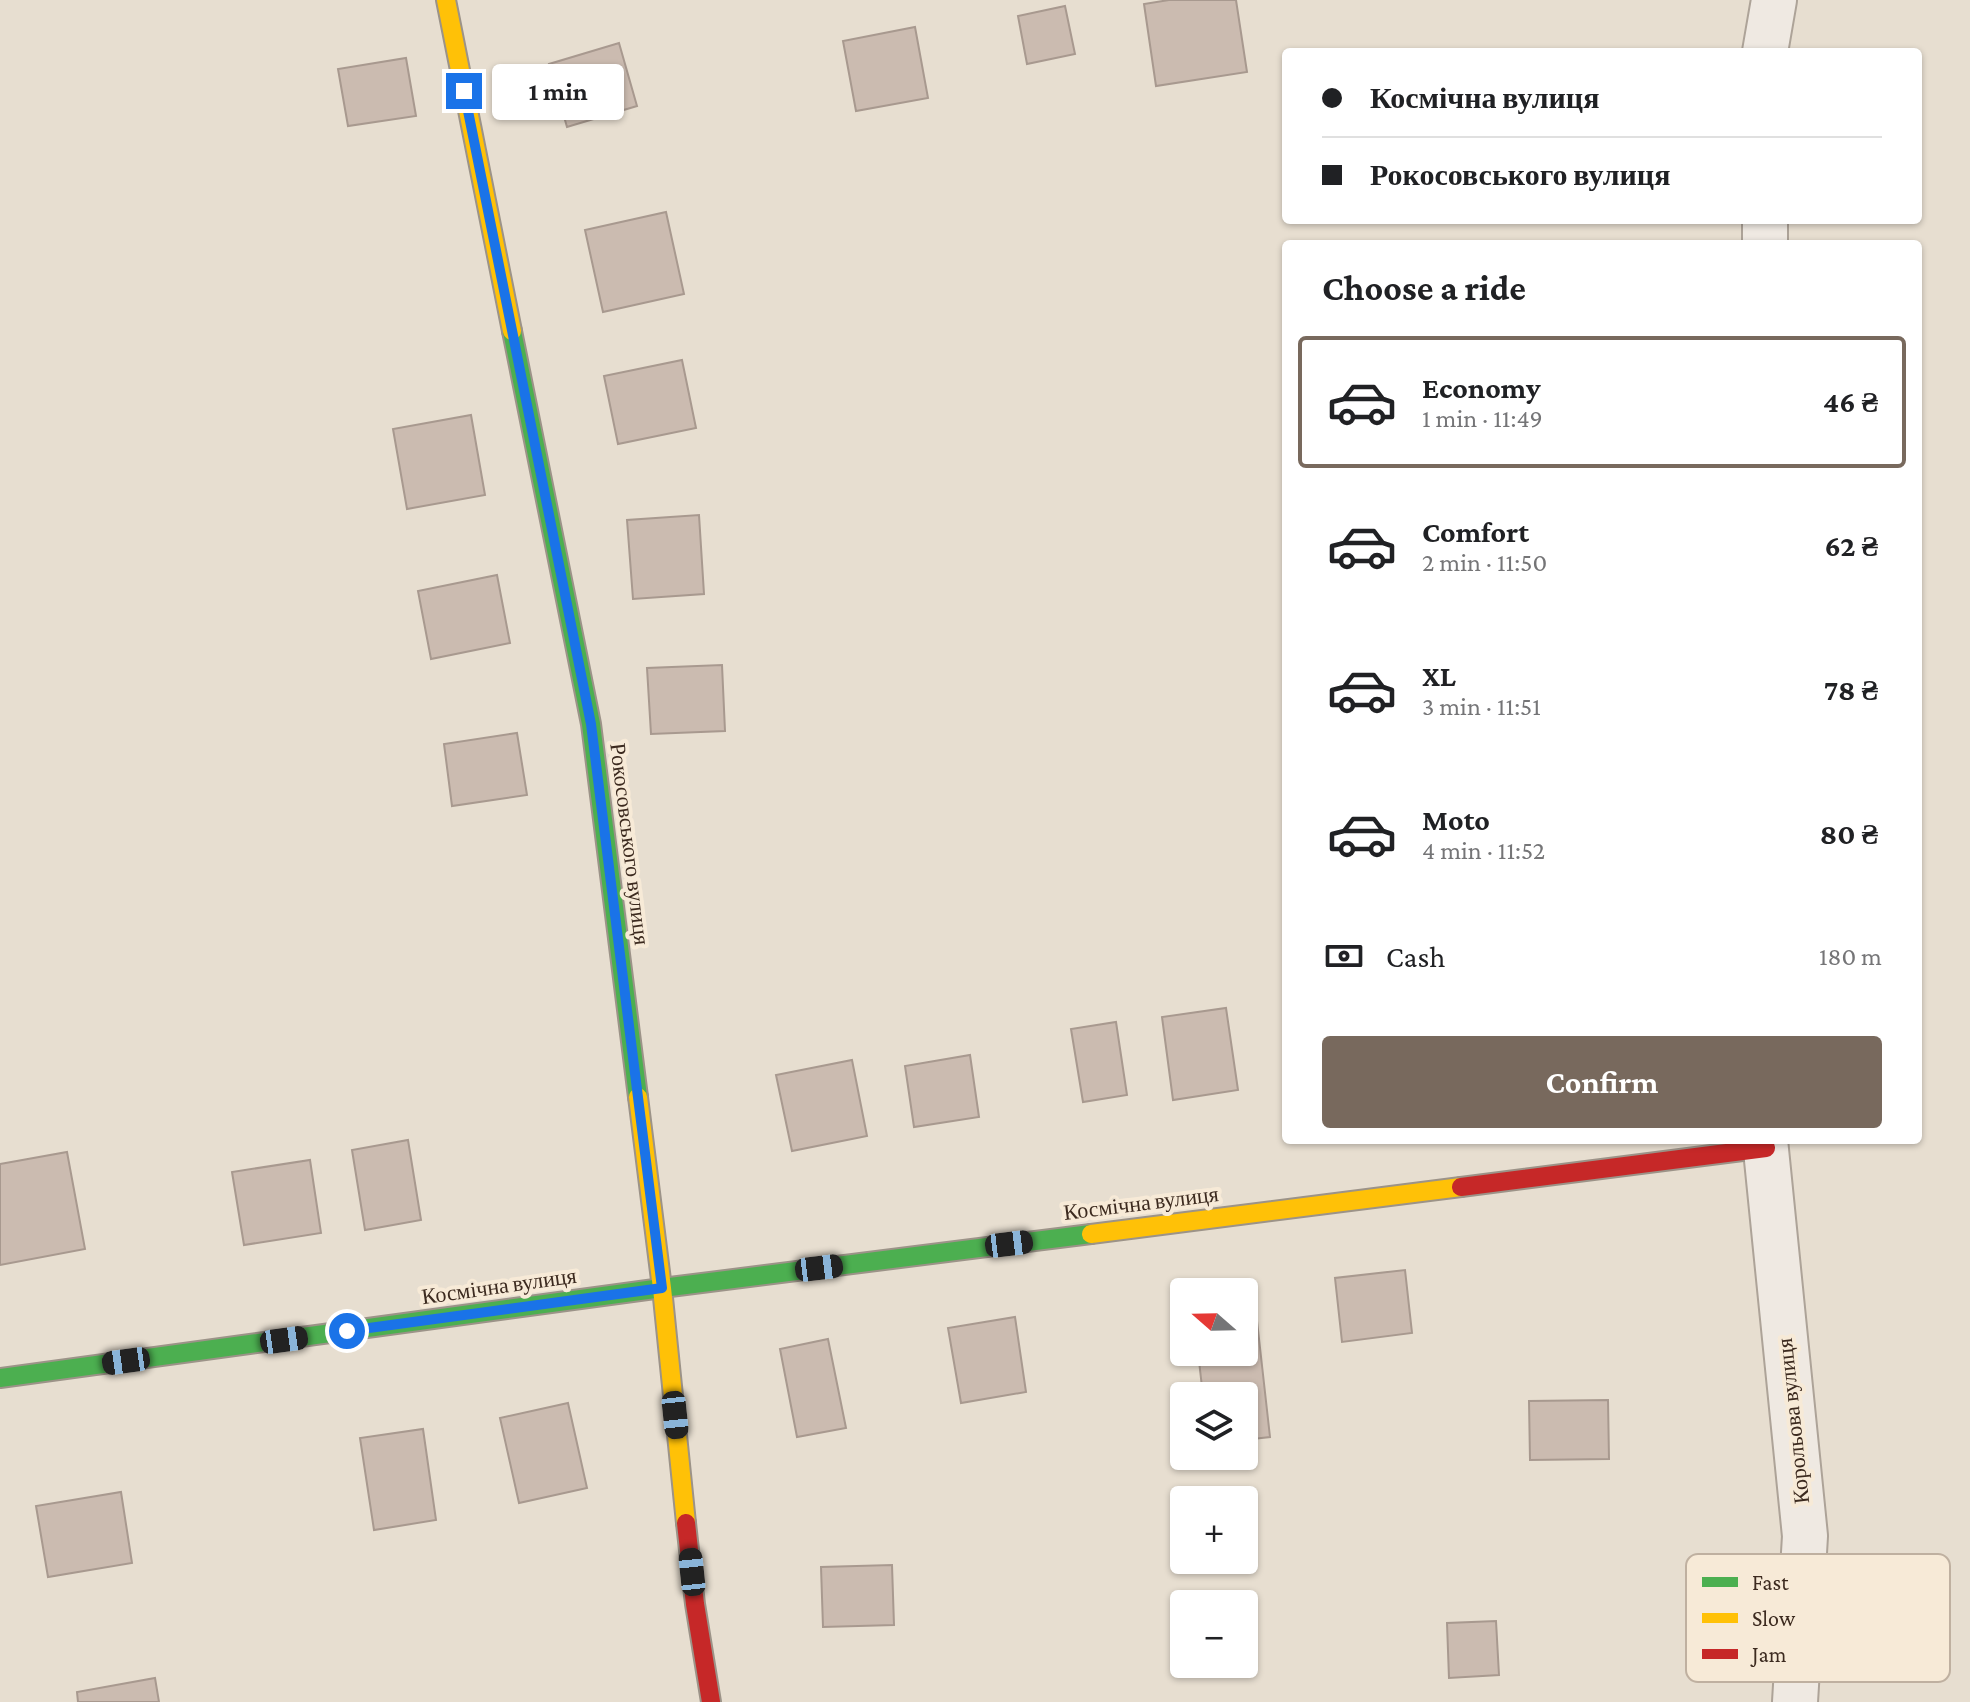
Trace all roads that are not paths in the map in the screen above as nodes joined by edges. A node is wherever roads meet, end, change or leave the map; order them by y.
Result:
1 (446, 0) edge
2 (1774, 0) edge
3 (1766, 48) edge
4 (1766, 1144) edge
5 (662, 1288) junction
6 (0, 1378) edge
7 (1804, 1554) edge
8 (1796, 1682) edge
9 (711, 1702) edge
10 (1795, 1702) edge

1 - 5 street, Рокосовського вулиця
2 - 3 street
4 - 5 street, Космічна вулиця
4 - 7 street, Корольова вулиця
5 - 6 street, Космічна вулиця
5 - 9 street, Рокосовського вулиця
8 - 10 street, Корольова вулиця

